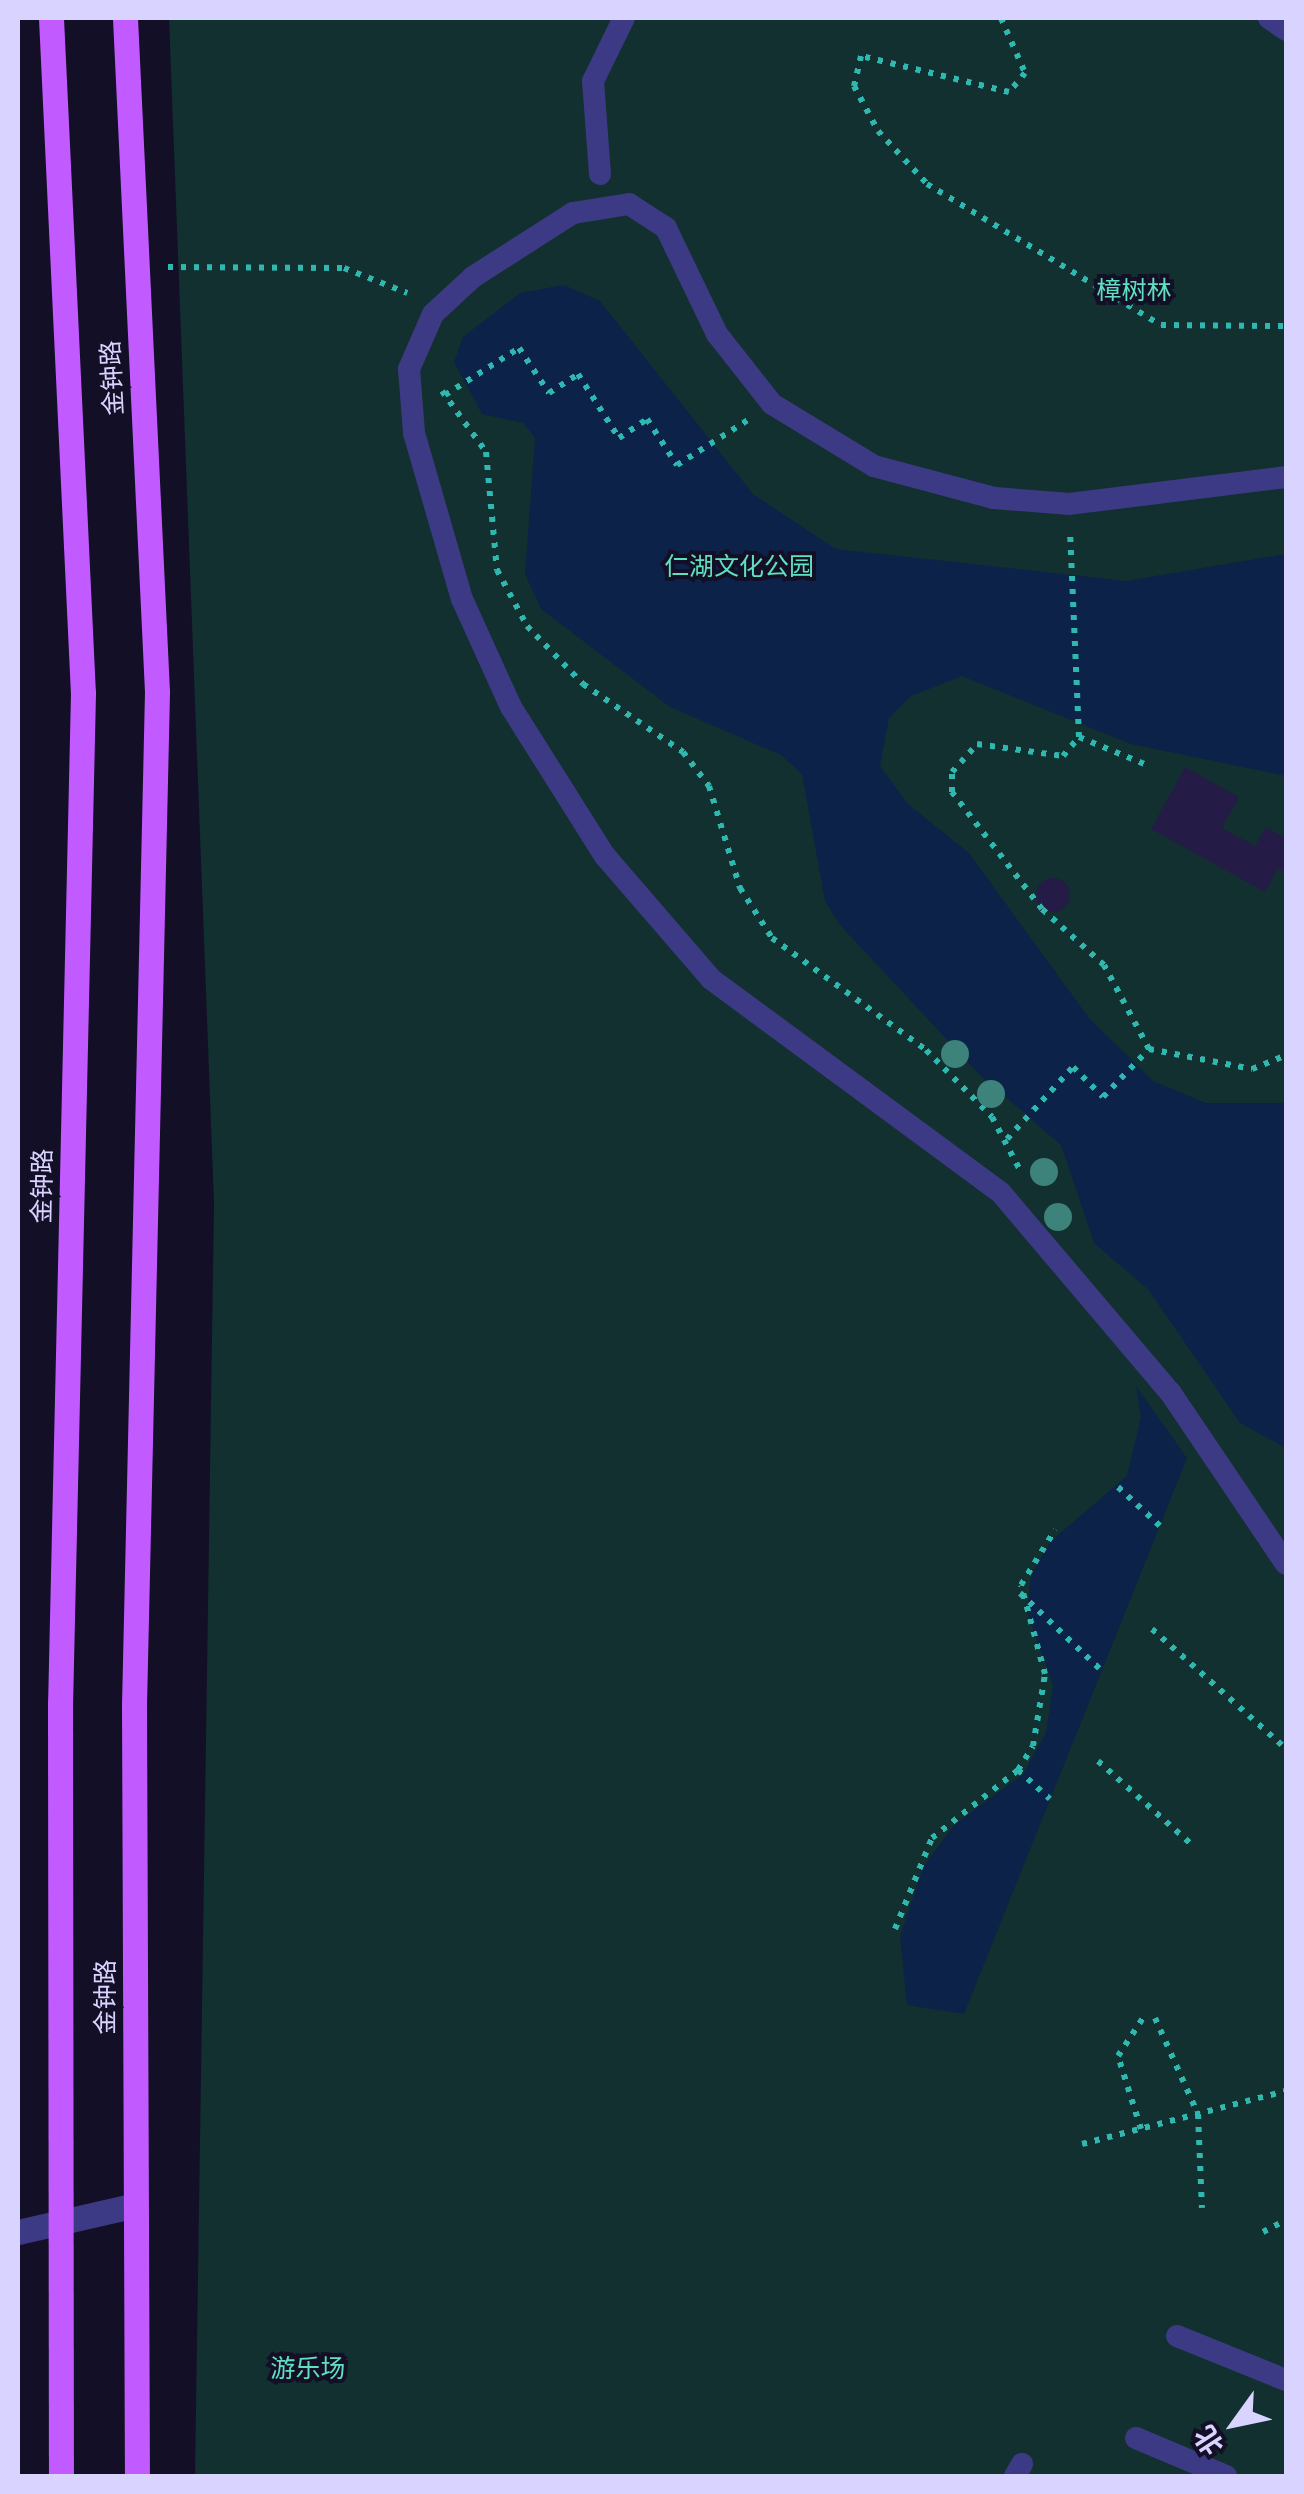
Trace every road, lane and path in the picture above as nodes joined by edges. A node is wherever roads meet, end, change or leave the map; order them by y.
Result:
1 (52, 18) edge
2 (125, 18) edge
3 (624, 18) edge
4 (1001, 18) edge
5 (1269, 18) edge
6 (1286, 30) edge
7 (600, 174) dead end
8 (137, 267) junction
9 (408, 293) dead end
10 (1286, 326) edge
11 (409, 369) junction
12 (446, 394) junction
13 (715, 440) dead end
14 (1286, 478) edge
15 (1070, 504) junction
16 (1079, 737) junction
17 (1147, 765) dead end
18 (1149, 1049) junction
19 (1286, 1054) edge
20 (1007, 1139) junction
21 (1022, 1217) junction
22 (1118, 1487) dead end
23 (1160, 1526) dead end
24 (1054, 1530) dead end
25 (1286, 1564) edge
26 (1020, 1593) junction
27 (1152, 1629) dead end
28 (1102, 1670) dead end
29 (1283, 1746) dead end
30 (1098, 1761) dead end
31 (1018, 1770) junction
32 (1050, 1800) dead end
33 (1191, 1844) dead end
34 (894, 1929) dead end
35 (1143, 2018) dead end
36 (1155, 2018) dead end
37 (1286, 2092) edge
38 (1198, 2114) junction
39 (1141, 2129) junction
40 (1082, 2144) dead end
41 (136, 2205) junction
42 (1202, 2208) dead end
43 (1286, 2220) edge
44 (61, 2221) junction
45 (18, 2232) edge
46 (1263, 2232) dead end
47 (1177, 2336) dead end
48 (1286, 2380) edge
49 (1136, 2438) dead end
50 (61, 2476) edge
51 (136, 2476) edge
52 (1226, 2476) edge

1 - 44 main road, 金钟路
2 - 8 main road, 金钟路
3 - 7 lane
4 - 10 path
5 - 6 lane
8 - 9 path
8 - 41 main road, 金钟路
11 - 12 path
11 - 15 lane
11 - 21 lane
12 - 13 path
12 - 20 path
14 - 15 lane
15 - 16 path
16 - 17 path
16 - 18 path
18 - 19 path
18 - 20 path
20 - 21 path
21 - 25 lane
22 - 23 path
24 - 26 path
26 - 28 path
26 - 31 path
27 - 29 path
30 - 33 path
31 - 32 path
31 - 34 path
35 - 39 path
36 - 38 path
37 - 38 path
38 - 39 path
38 - 42 path
39 - 40 path
41 - 44 street
41 - 51 main road, 金钟路
43 - 46 path
44 - 45 street
44 - 50 main road, 金钟路
47 - 48 lane
49 - 52 lane

